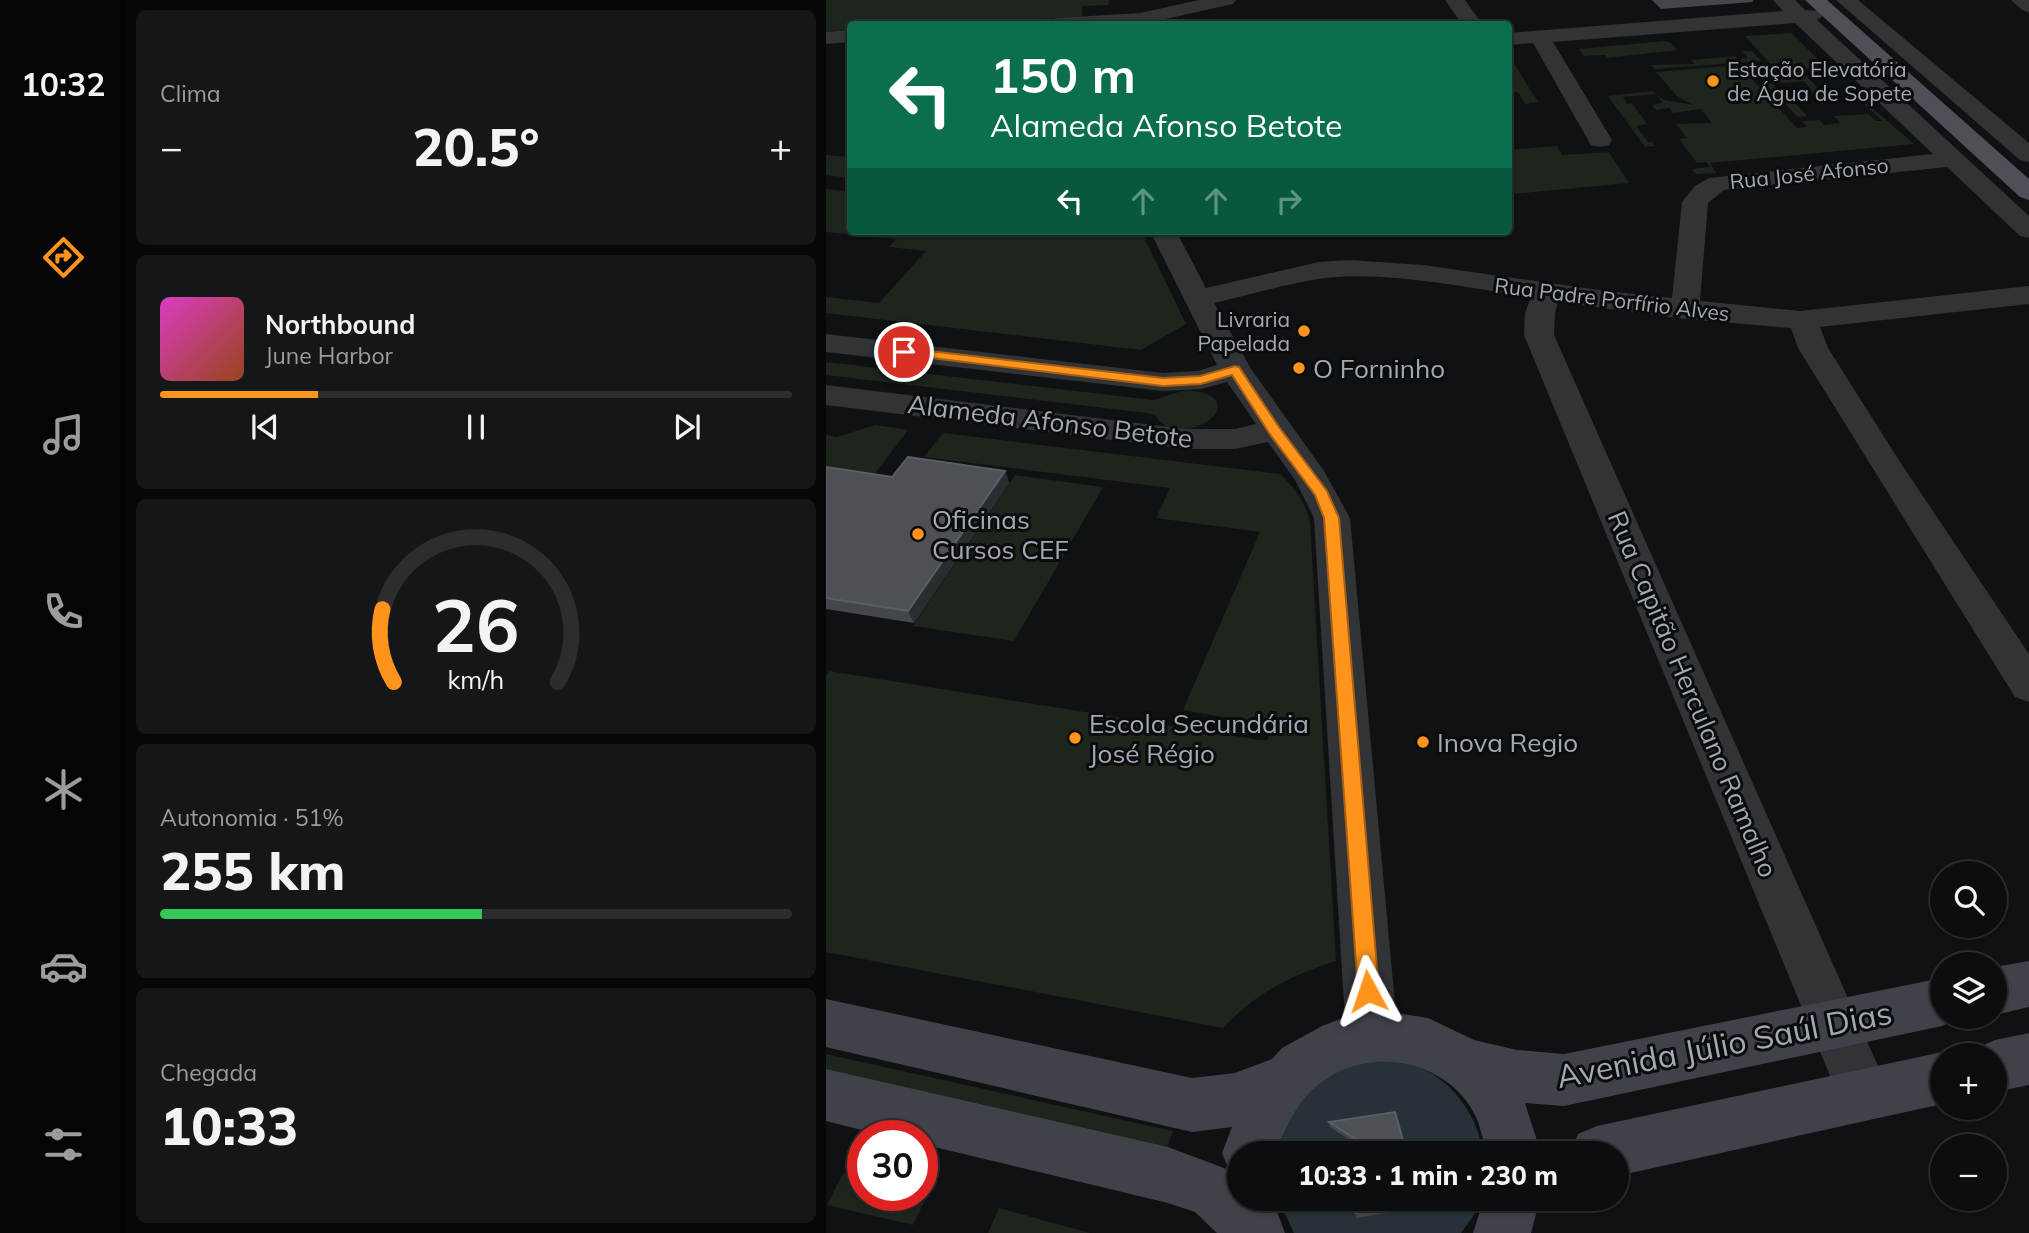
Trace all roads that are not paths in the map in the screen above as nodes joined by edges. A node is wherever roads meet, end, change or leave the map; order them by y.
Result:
1 (1226, 0) edge
2 (1455, 0) edge
3 (2021, 0) edge
4 (2029, 6) edge
5 (1820, 10) edge
6 (1139, 14) edge
7 (1082, 21) edge
8 (1470, 21) edge
9 (847, 36) edge
10 (1540, 37) junction
11 (826, 38) edge
12 (1512, 39) edge
13 (1600, 140) dead end
14 (2029, 155) edge
15 (1954, 159) junction
16 (2029, 192) edge
17 (2029, 230) edge
18 (1165, 235) edge
19 (1547, 292) junction
20 (2029, 295) edge
21 (1198, 298) junction
22 (1685, 310) junction
23 (1800, 320) junction
24 (826, 343) edge
25 (1235, 369) junction
26 (826, 395) edge
27 (1274, 430) junction
28 (2029, 686) edge
29 (2029, 984) edge
30 (2007, 989) edge
31 (1930, 1005) edge
32 (826, 1023) edge
33 (1835, 1026) junction
34 (1372, 1035) junction
35 (2029, 1059) edge
36 (1464, 1063) junction
37 (2007, 1064) edge
38 (1284, 1080) junction
39 (1930, 1080) edge
40 (1864, 1093) junction
41 (826, 1095) edge
42 (1253, 1141) edge
43 (1508, 1141) edge
44 (1629, 1146) edge
45 (1254, 1221) edge

1 - 6 street
2 - 8 street
3 - 4 street
5 - 10 street
5 - 14 street
5 - 15 street
5 - 16 main road
6 - 7 street
9 - 11 street
10 - 12 street
10 - 13 street
15 - 17 street
15 - 22 street, Rua José Afonso
18 - 21 street
19 - 21 street, Rua Padre Porfírio Alves
19 - 22 street, Rua Padre Porfírio Alves
19 - 33 street, Rua Capitão Herculano Ramalho
20 - 23 street, Rua Padre Porfírio Alves
21 - 25 street
22 - 23 street, Rua Padre Porfírio Alves
23 - 28 street
24 - 25 street, Alameda Afonso Betote
25 - 27 street
26 - 27 street, Alameda Afonso Betote
27 - 34 street
29 - 30 main road
31 - 33 main road, Avenida Júlio Saúl Dias
32 - 38 main road
33 - 36 main road, Avenida Júlio Saúl Dias
33 - 40 street, Rua Capitão Herculano Ramalho
34 - 36 main road
34 - 38 main road
35 - 37 main road
36 - 43 main road
38 - 42 main road
39 - 40 main road
40 - 44 main road
41 - 45 main road

